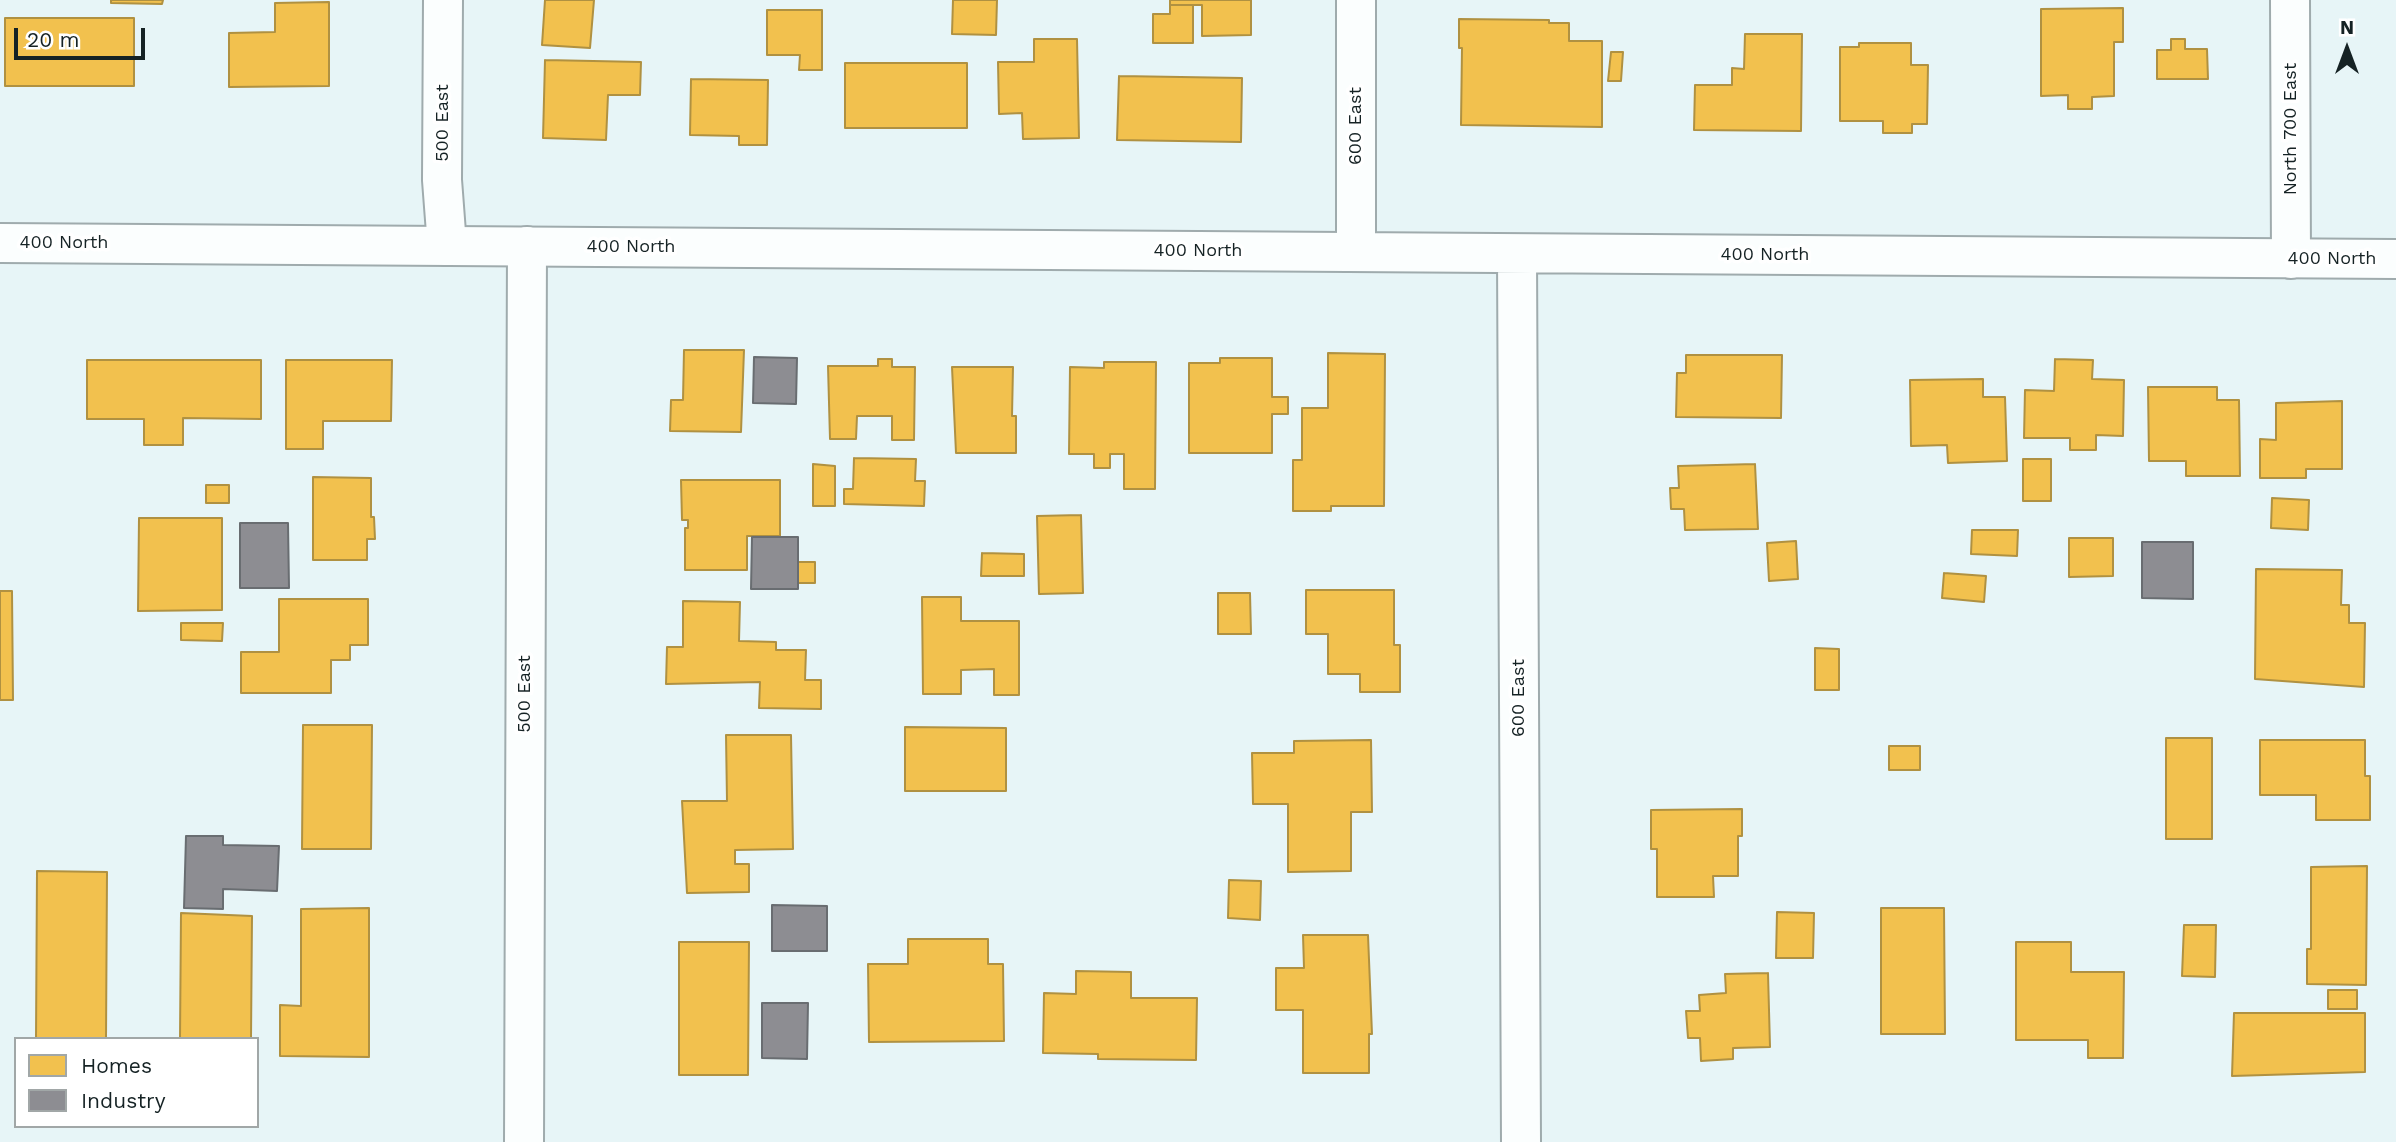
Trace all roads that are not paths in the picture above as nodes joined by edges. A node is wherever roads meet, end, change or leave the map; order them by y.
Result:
1 (443, 0) edge
2 (1356, 0) edge
3 (2290, 0) edge
4 (0, 243) edge
5 (447, 246) junction
6 (527, 246) junction
7 (1356, 252) junction
8 (1517, 254) junction
9 (2291, 259) junction
10 (2396, 259) edge
11 (524, 1142) edge
12 (1521, 1142) edge

1 - 5 street, 500 East
2 - 7 street, 600 East
3 - 9 street, North 700 East
4 - 5 street, 400 North
5 - 6 street, 400 North
6 - 7 street, 400 North
6 - 11 street, 500 East
7 - 8 street, 400 North
8 - 9 street, 400 North
8 - 12 street, 600 East
9 - 10 street, 400 North

